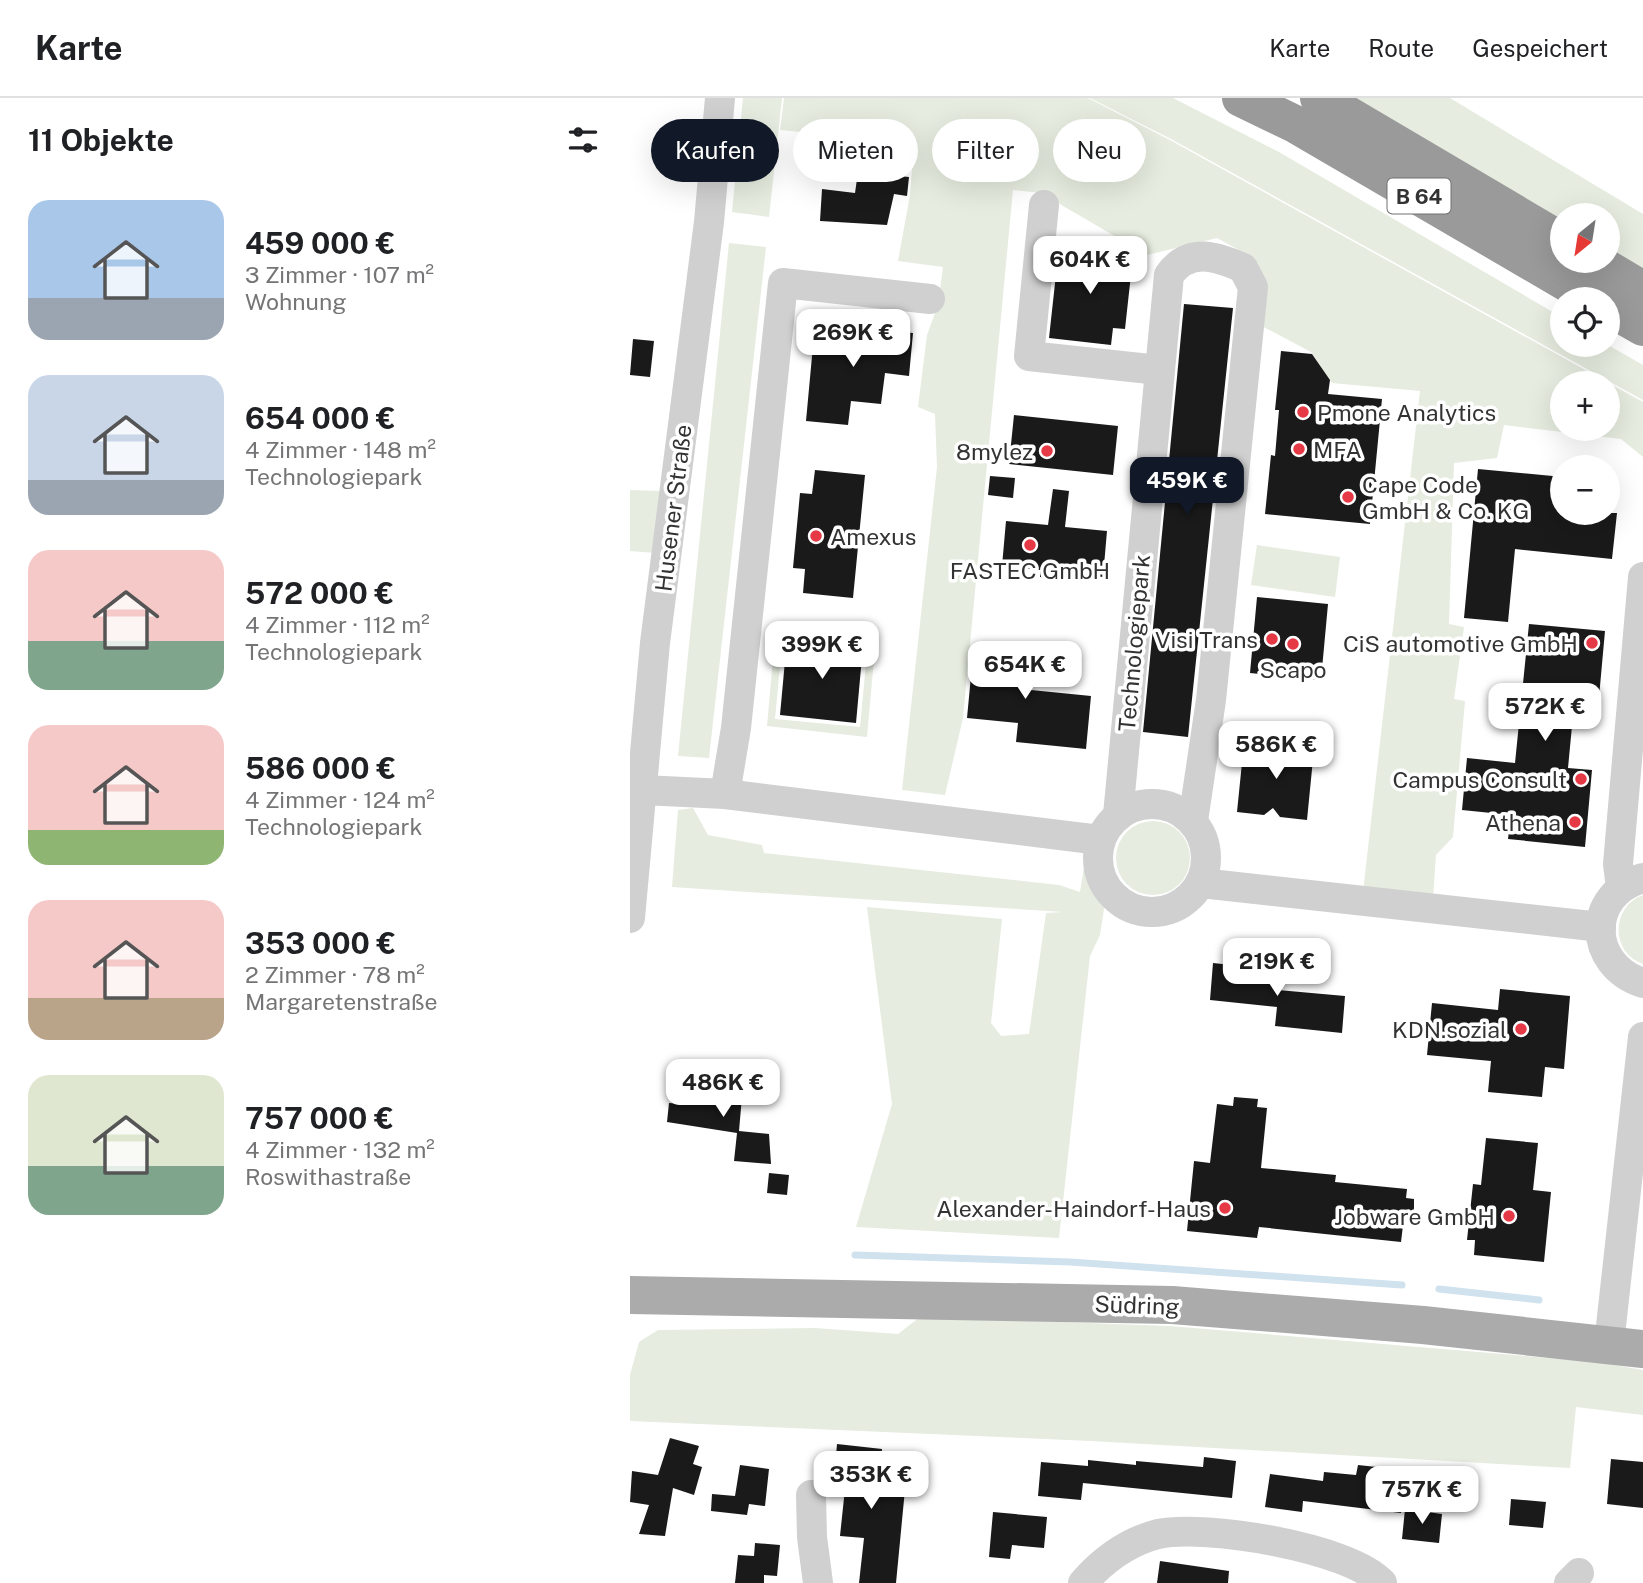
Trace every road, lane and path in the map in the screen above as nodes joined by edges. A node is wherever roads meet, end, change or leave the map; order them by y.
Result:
1 (720, 98) edge
2 (1241, 98) edge
3 (1319, 98) edge
4 (1044, 205) dead end
5 (1550, 234) edge
6 (1614, 273) edge
7 (1574, 287) edge
8 (1643, 290) edge
9 (930, 299) dead end
10 (1620, 314) edge
11 (1643, 327) edge
12 (1159, 370) junction
13 (1643, 577) edge
14 (643, 641) edge
15 (641, 689) edge
16 (643, 790) junction
17 (725, 794) junction
18 (1118, 815) junction
19 (1192, 821) junction
20 (1100, 840) junction
21 (1201, 883) junction
22 (1632, 883) edge
23 (630, 918) edge
24 (1601, 927) junction
25 (1643, 983) edge
26 (1642, 1049) edge
27 (1638, 1129) edge
28 (1634, 1204) edge
29 (630, 1295) edge
30 (1626, 1346) edge
31 (811, 1495) dead end
32 (818, 1583) edge
33 (1083, 1583) edge
34 (1382, 1583) edge

1 - 14 street, Husener Straße
2 - 7 highway, B 64
3 - 5 highway, B 64
4 - 12 street
6 - 8 highway
9 - 17 street
10 - 11 highway
12 - 18 street, Technologiepark
12 - 19 street, Technologiepark
13 - 22 street
14 - 15 street, Husener Straße
15 - 16 street, Husener Straße
16 - 17 street
16 - 23 street, Husener Straße
17 - 20 street
18 - 19 street
18 - 20 street
19 - 21 street
20 - 21 street
21 - 24 street
22 - 24 street
24 - 25 street
26 - 27 street
27 - 28 street
28 - 30 street
29 - 30 main road, Südring
31 - 32 street
33 - 34 street

